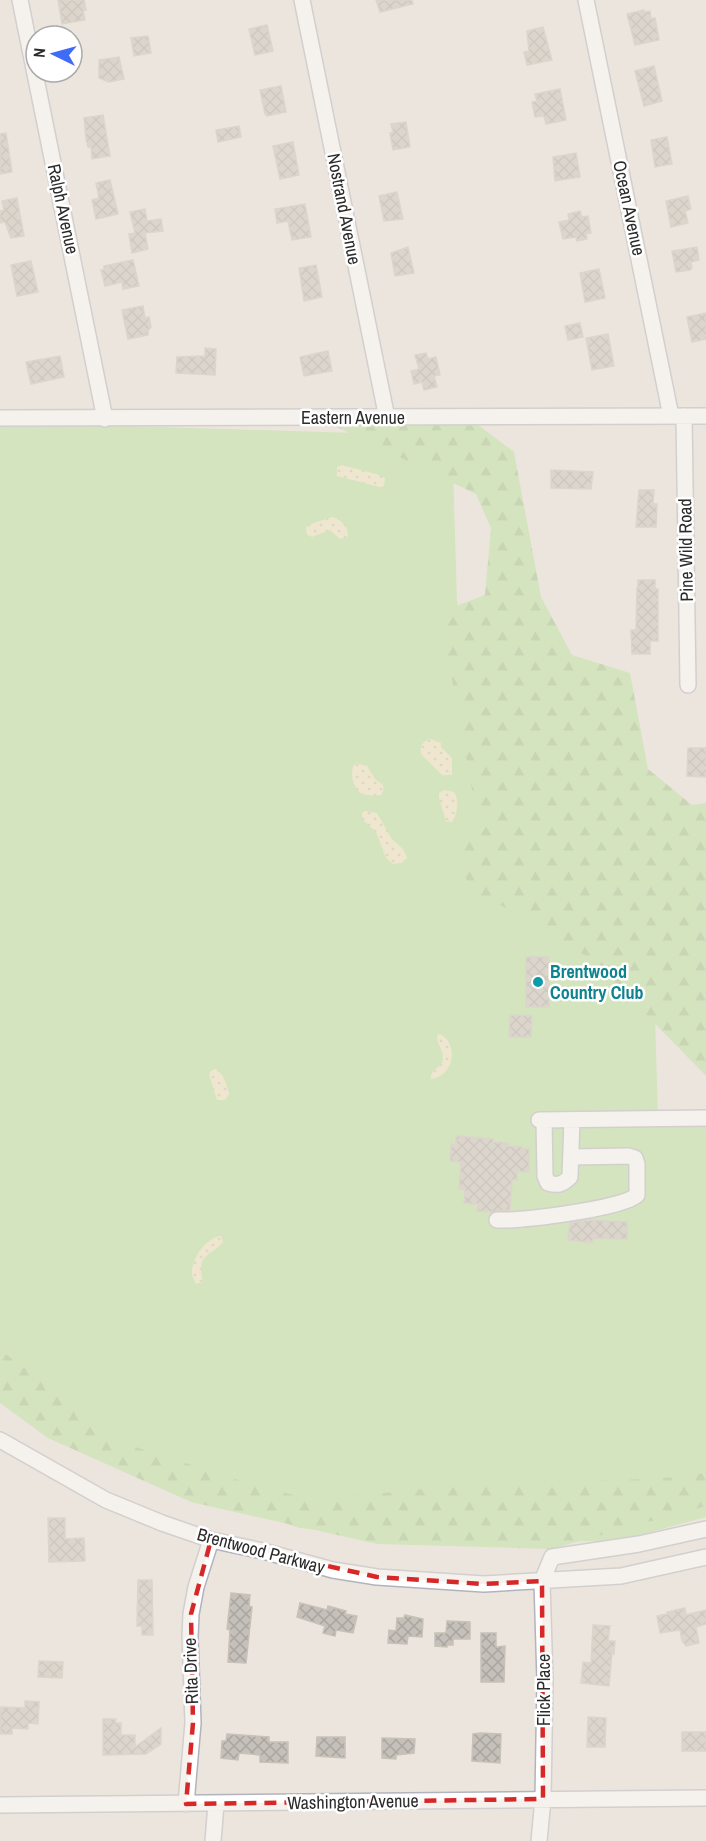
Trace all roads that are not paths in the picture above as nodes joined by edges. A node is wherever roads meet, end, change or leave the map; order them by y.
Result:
1 (20, 0) edge
2 (302, 0) edge
3 (586, 0) edge
4 (678, 416) junction
5 (706, 416) edge
6 (0, 418) edge
7 (105, 418) junction
8 (387, 418) junction
9 (688, 685) dead end
10 (706, 1118) edge
11 (572, 1120) junction
12 (571, 1157) junction
13 (497, 1220) dead end
14 (0, 1440) edge
15 (706, 1529) edge
16 (211, 1540) junction
17 (706, 1557) edge
18 (542, 1581) junction
19 (706, 1798) edge
20 (543, 1799) junction
21 (0, 1804) edge
22 (186, 1804) junction
23 (216, 1804) junction
24 (213, 1841) edge
25 (539, 1841) edge

1 - 7 street, Ralph Avenue
2 - 8 street, Nostrand Avenue
3 - 4 street, Ocean Avenue
4 - 5 street, Eastern Avenue
4 - 8 street, Eastern Avenue
4 - 9 street, Pine Wild Road
6 - 7 street, Eastern Avenue
7 - 8 street, Eastern Avenue
10 - 11 street
11 - 12 street
11 - 12 street
12 - 13 street
14 - 16 street, Brentwood Parkway
15 - 18 street
16 - 18 street, Brentwood Parkway
16 - 22 street, Rita Drive
17 - 18 street, Brentwood Parkway
18 - 20 street, Flick Place
19 - 20 street, Washington Avenue
20 - 23 street, Washington Avenue
20 - 25 street, Flick Place
21 - 22 street, Washington Avenue
22 - 23 street, Washington Avenue
23 - 24 street

